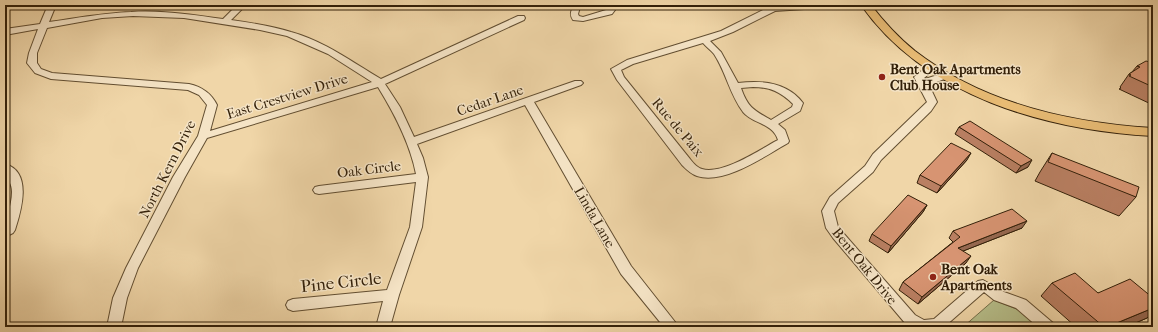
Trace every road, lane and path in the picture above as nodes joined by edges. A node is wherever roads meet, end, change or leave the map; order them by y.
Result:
1 (52, 5) edge
2 (144, 5) edge
3 (242, 5) edge
4 (577, 5) edge
5 (593, 5) edge
6 (607, 5) edge
7 (833, 5) edge
8 (866, 5) edge
9 (873, 5) edge
10 (879, 5) edge
11 (133, 14) junction
12 (521, 18) dead end
13 (225, 22) junction
14 (43, 26) junction
15 (5, 32) edge
16 (704, 40) junction
17 (931, 68) junction
18 (944, 76) junction
19 (380, 83) junction
20 (578, 83) dead end
21 (923, 84) junction
22 (735, 86) junction
23 (528, 101) junction
24 (771, 124) junction
25 (1153, 132) edge
26 (202, 136) junction
27 (411, 142) junction
28 (5, 168) edge
29 (422, 177) junction
30 (319, 190) dead end
31 (9, 230) dead end
32 (392, 295) junction
33 (293, 305) dead end
34 (114, 327) edge
35 (384, 327) edge
36 (672, 327) edge
37 (1048, 327) edge

1 - 14 street
2 - 11 street
3 - 13 street
4 - 5 street
4 - 6 street
7 - 16 street, Rue de Paix
8 - 17 main road
9 - 10 street
11 - 13 street
11 - 14 street
12 - 19 street, East Crestview Drive
13 - 19 street
14 - 15 street
14 - 26 street, North Kern Drive
16 - 22 street, Rue de Paix
16 - 24 street, Rue de Paix
17 - 18 main road
17 - 21 street
18 - 21 street
18 - 25 main road
19 - 26 street, East Crestview Drive
19 - 27 street
20 - 23 street, Cedar Lane
21 - 37 street, Bent Oak Drive
22 - 24 street, Rue de Paix
22 - 24 street
23 - 27 street, Cedar Lane
23 - 36 street, Linda Lane
26 - 34 street, North Kern Drive
27 - 29 street
28 - 31 street
29 - 30 street, Oak Circle
29 - 32 street
32 - 33 street, Pine Circle
32 - 35 street

